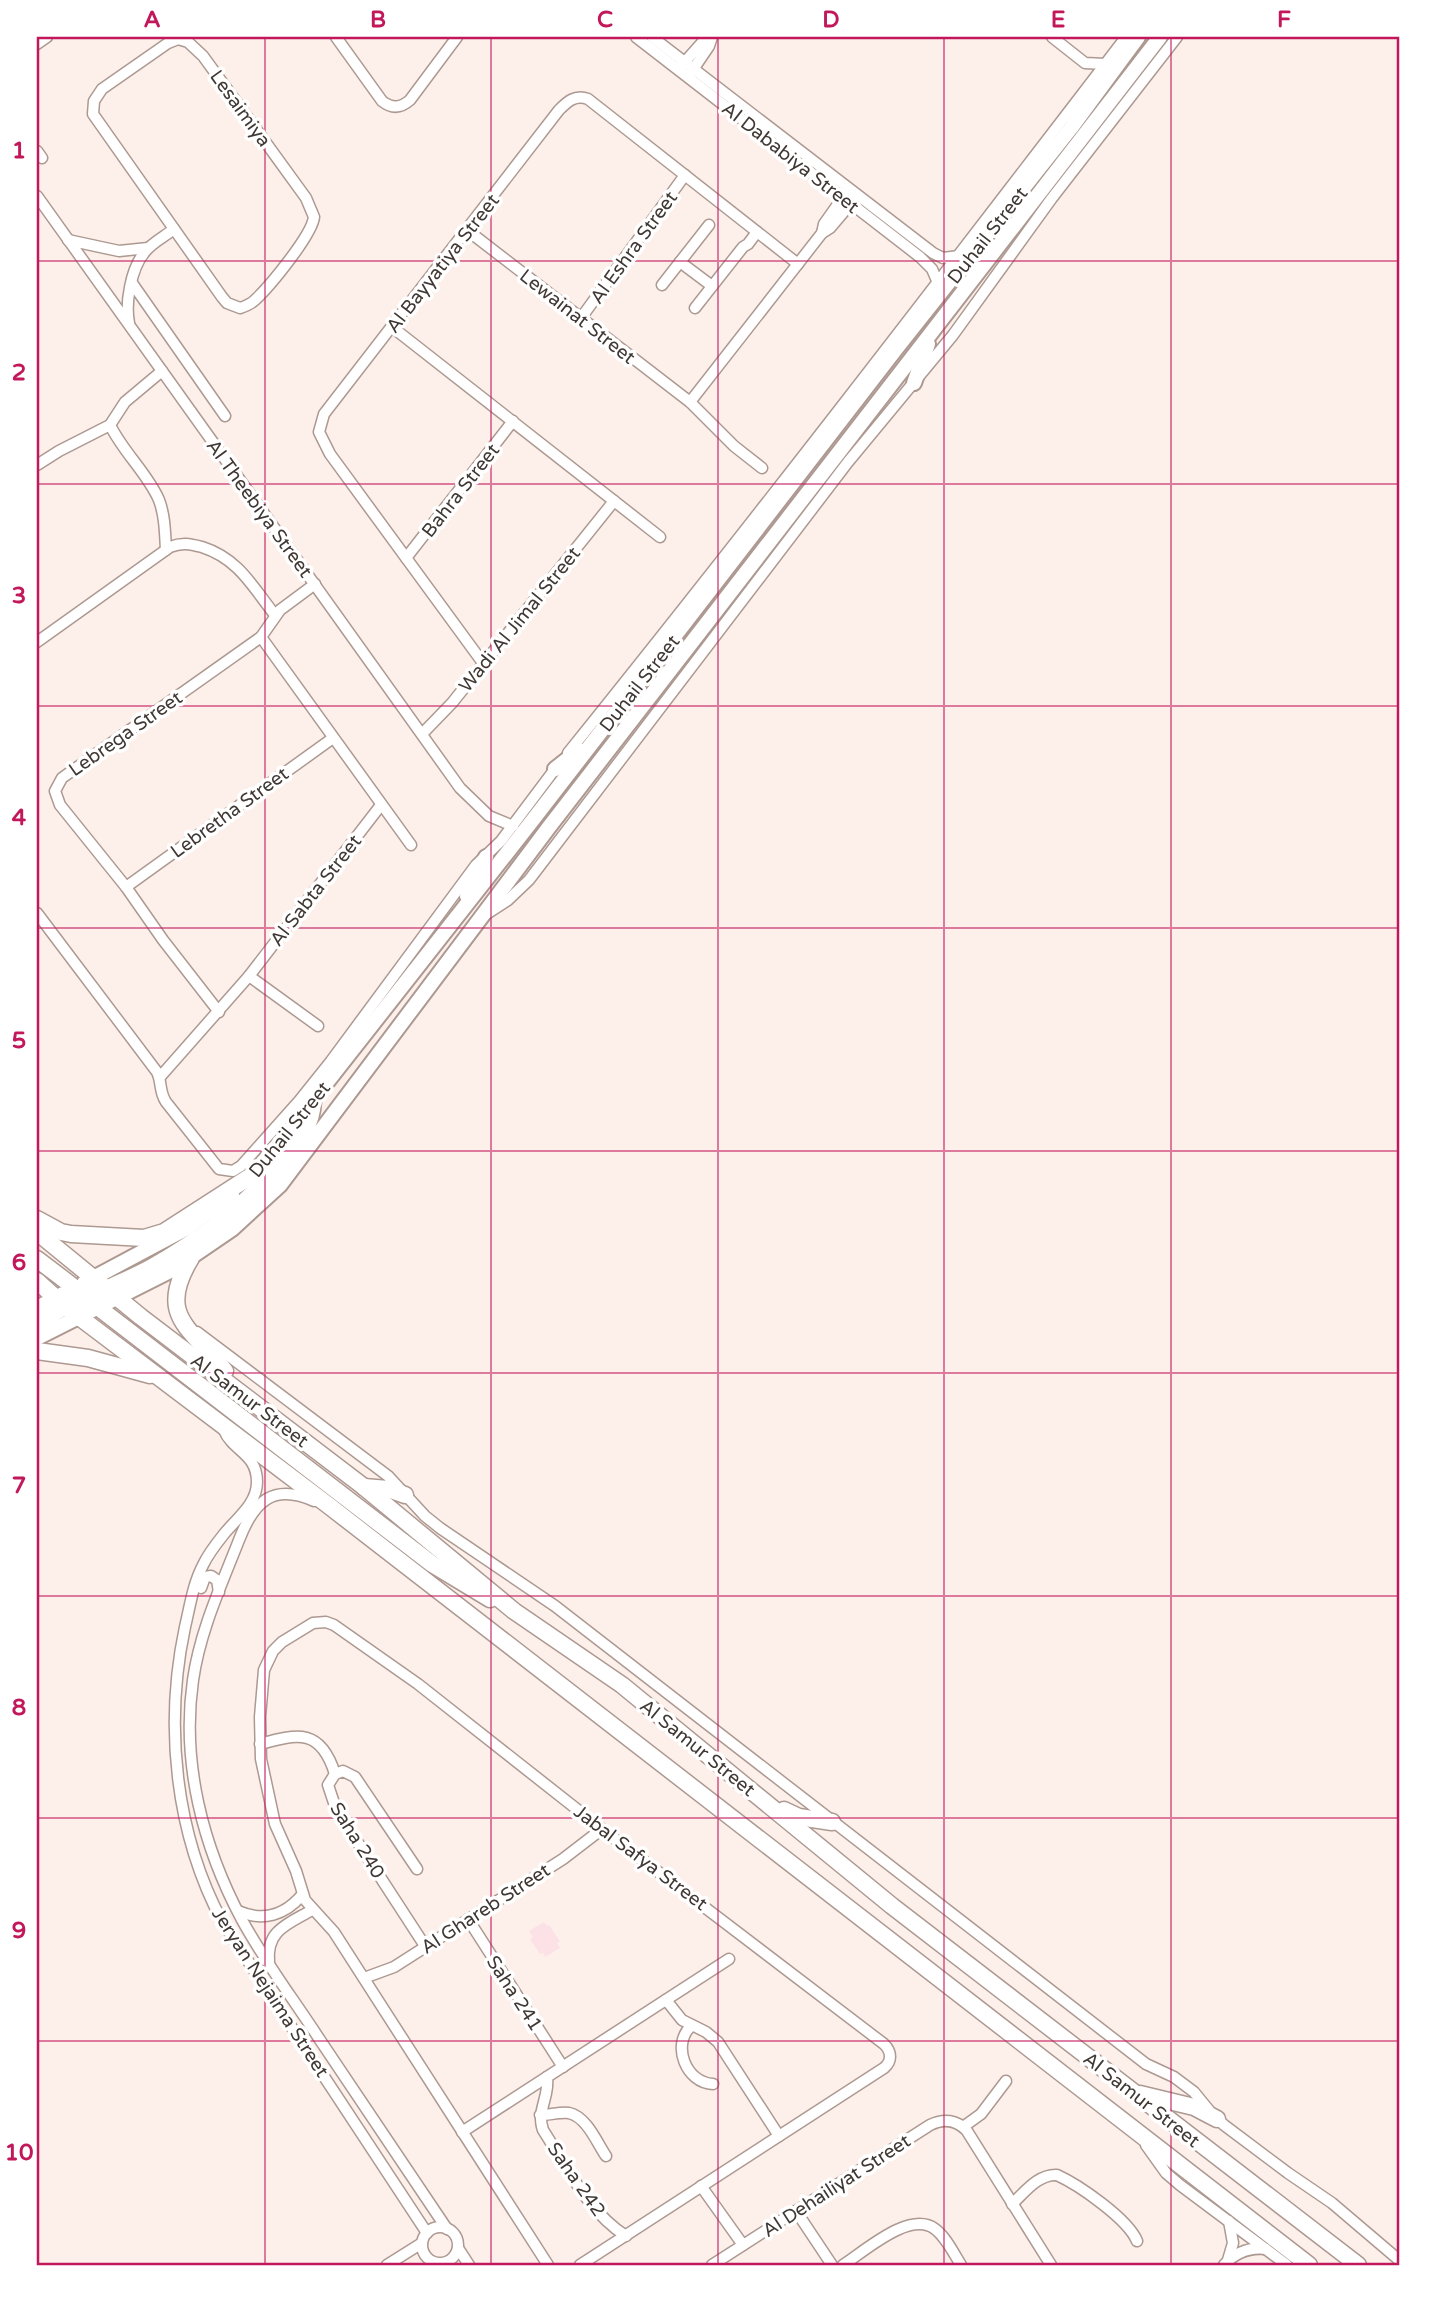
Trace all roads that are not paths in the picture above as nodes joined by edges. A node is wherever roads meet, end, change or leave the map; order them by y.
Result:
1 (47, 37) edge
2 (336, 37) edge
3 (457, 37) edge
4 (636, 37) edge
5 (652, 37) edge
6 (710, 37) edge
7 (1052, 37) edge
8 (1126, 37) edge
9 (1138, 37) edge
10 (1160, 37) edge
11 (1177, 37) edge
12 (37, 44) edge
13 (1120, 60) junction
14 (1086, 63) junction
15 (1105, 64) junction
16 (681, 66) junction
17 (690, 73) junction
18 (1085, 91) junction
19 (1072, 128) junction
20 (685, 175) junction
21 (37, 196) edge
22 (850, 197) junction
23 (709, 225) dead end
24 (174, 229) junction
25 (467, 230) junction
26 (755, 230) junction
27 (68, 240) junction
28 (149, 247) junction
29 (960, 256) junction
30 (680, 262) junction
31 (798, 264) junction
32 (132, 283) junction
33 (938, 284) junction
34 (662, 285) dead end
35 (712, 286) junction
36 (695, 308) dead end
37 (912, 314) junction
38 (581, 318) junction
39 (129, 323) junction
40 (392, 327) junction
41 (931, 333) junction
42 (907, 335) junction
43 (162, 371) junction
44 (914, 383) junction
45 (690, 402) junction
46 (225, 416) dead end
47 (513, 421) junction
48 (110, 425) junction
49 (37, 465) edge
50 (762, 468) dead end
51 (614, 501) junction
52 (660, 537) dead end
53 (166, 550) junction
54 (406, 558) junction
55 (315, 584) junction
56 (275, 615) junction
57 (261, 637) junction
58 (37, 642) edge
59 (482, 663) junction
60 (422, 734) junction
61 (599, 734) junction
62 (333, 738) junction
63 (555, 769) junction
64 (381, 805) junction
65 (489, 816) junction
66 (513, 826) junction
67 (501, 841) junction
68 (411, 845) dead end
69 (486, 857) junction
70 (126, 887) junction
71 (461, 912) junction
72 (37, 913) edge
73 (484, 915) junction
74 (249, 976) junction
75 (219, 1012) junction
76 (317, 1026) dead end
77 (159, 1077) junction
78 (313, 1101) junction
79 (254, 1174) junction
80 (37, 1219) edge
81 (37, 1232) edge
82 (191, 1258) junction
83 (37, 1259) edge
84 (94, 1278) junction
85 (37, 1281) edge
86 (86, 1298) junction
87 (37, 1307) edge
88 (80, 1317) junction
89 (183, 1321) junction
90 (37, 1322) edge
91 (37, 1338) edge
92 (37, 1351) edge
93 (162, 1380) junction
94 (236, 1388) junction
95 (223, 1426) junction
96 (364, 1487) junction
97 (405, 1494) junction
98 (328, 1505) junction
99 (219, 1592) junction
100 (514, 1611) junction
101 (185, 1628) junction
102 (260, 1744) junction
103 (699, 1748) junction
104 (335, 1774) junction
105 (832, 1822) junction
106 (602, 1829) junction
107 (417, 1869) dead end
108 (302, 1895) junction
109 (312, 1910) junction
110 (238, 1911) junction
111 (468, 1919) junction
112 (425, 1946) junction
113 (729, 1959) dead end
114 (269, 1963) junction
115 (364, 1978) junction
116 (666, 2000) junction
117 (691, 2026) junction
118 (563, 2067) junction
119 (547, 2077) junction
120 (1006, 2081) dead end
121 (713, 2084) dead end
122 (1132, 2091) junction
123 (540, 2116) junction
124 (1217, 2119) junction
125 (963, 2127) junction
126 (1135, 2131) junction
127 (462, 2132) junction
128 (779, 2136) junction
129 (606, 2157) dead end
130 (701, 2186) junction
131 (1012, 2204) junction
132 (796, 2211) junction
133 (1229, 2221) junction
134 (447, 2229) junction
135 (625, 2236) junction
136 (424, 2238) junction
137 (1137, 2241) dead end
138 (743, 2245) junction
139 (458, 2248) junction
140 (1267, 2249) junction
141 (428, 2259) junction
142 (1399, 2260) edge
143 (1226, 2263) edge
144 (448, 2264) edge
145 (387, 2265) edge
146 (419, 2265) edge
147 (469, 2265) edge
148 (548, 2265) edge
149 (580, 2265) edge
150 (712, 2265) edge
151 (832, 2265) edge
152 (843, 2265) edge
153 (961, 2265) edge
154 (1051, 2265) edge
155 (1287, 2265) edge
156 (1309, 2265) edge
157 (1357, 2265) edge

1 - 12 street
2 - 3 street
4 - 16 street, Al Dababiya Street
5 - 16 street, Al Dababiya Street
6 - 16 street
6 - 17 street
7 - 14 street
8 - 15 street, Duhail Street
9 - 13 main road, Duhail Street
10 - 41 main road, Duhail Street
11 - 44 street, Duhail Street
13 - 15 main road
13 - 19 main road, Duhail Street
14 - 15 street
14 - 18 street
15 - 18 street, Duhail Street
16 - 17 street, Al Dababiya Street
17 - 22 street, Al Dababiya Street
18 - 19 main road
18 - 29 street, Duhail Street
19 - 42 main road, Duhail Street
20 - 25 street, Al Bayyatiya Street
20 - 26 street, Al Bayyatiya Street
20 - 38 street, Al Eshra Street
21 - 27 street, Al Theebiya Street
22 - 29 street, Al Dababiya Street
22 - 31 street
22 - 33 street, Al Dababiya Street
23 - 30 street
24 - 24 street, Lesaimiya
24 - 28 street
25 - 38 street, Lewainat Street
25 - 40 street, Al Bayyatiya Street
26 - 31 street, Al Bayyatiya Street
26 - 35 street
27 - 28 street
27 - 39 street, Al Theebiya Street
28 - 32 street
29 - 33 street, Duhail Street
30 - 34 street
30 - 35 street
31 - 45 street
32 - 39 street
32 - 46 street
33 - 37 street, Duhail Street
35 - 36 street
37 - 42 main road
37 - 63 street, Duhail Street
38 - 45 street, Lewainat Street
39 - 43 street, Al Theebiya Street
40 - 47 street
40 - 54 street, Al Bayyatiya Street
41 - 44 main road
41 - 73 main road, Duhail Street
42 - 61 main road, Duhail Street
43 - 48 street
43 - 55 street, Al Theebiya Street
44 - 73 street, Duhail Street
45 - 50 street, Lewainat Street
47 - 51 street
47 - 54 street, Bahra Street
48 - 49 street
48 - 53 street
51 - 52 street
51 - 59 street, Wadi Al Jimal Street
53 - 56 street
53 - 58 street
54 - 59 street, Al Bayyatiya Street
55 - 56 street, Lebrega Street
55 - 60 street, Al Theebiya Street
56 - 57 street, Lebrega Street
57 - 62 street
57 - 70 street, Lebrega Street
59 - 60 street, Wadi Al Jimal Street
60 - 65 street, Al Theebiya Street
61 - 63 main road
61 - 71 main road, Duhail Street
62 - 64 street
62 - 70 street, Lebretha Street
63 - 66 street, Duhail Street
64 - 68 street
64 - 74 street, Al Sabta Street
65 - 66 street, Al Theebiya Street
65 - 67 street, Al Theebiya Street
66 - 67 street, Duhail Street
67 - 69 street, Duhail Street
69 - 71 main road
69 - 77 street, Duhail Street
70 - 75 street, Lebrega Street
71 - 78 main road, Duhail Street
72 - 77 street
73 - 82 main road, Duhail Street
74 - 75 street, Al Sabta Street
74 - 76 street
75 - 77 street, Al Sabta Street
78 - 79 main road, Duhail Street
78 - 86 main road
79 - 80 main road
79 - 84 main road, Duhail Street
81 - 84 main road, Al Samur Street
82 - 86 main road, Duhail Street
82 - 89 main road
83 - 86 main road
84 - 86 main road, Al Samur Street
85 - 86 main road, Al Samur Street
86 - 87 main road, Duhail Street
86 - 88 main road
86 - 90 main road
86 - 94 main road, Al Samur Street
86 - 100 main road
88 - 91 main road
88 - 93 main road, Al Samur Street
89 - 94 main road
89 - 97 street, Al Samur Street
92 - 93 main road
93 - 95 main road, Al Samur Street
94 - 96 main road, Al Samur Street
95 - 98 main road, Al Samur Street
95 - 101 street, Jeryan Nejaima Street
96 - 97 main road
96 - 100 main road, Al Samur Street
97 - 105 street, Al Samur Street
98 - 99 street, Jeryan Nejaima Street
98 - 126 main road, Al Samur Street
99 - 101 street
99 - 110 street, Jeryan Nejaima Street
100 - 103 main road, Al Samur Street
101 - 136 street, Jeryan Nejaima Street
102 - 104 street
102 - 106 street, Jabal Safya Street
102 - 108 street, Jabal Safya Street
103 - 105 main road
103 - 122 main road, Al Samur Street
104 - 107 street, Saha 240
104 - 112 street, Saha 240
105 - 124 street, Al Samur Street
106 - 111 street, Al Ghareb Street
106 - 128 street, Jabal Safya Street
108 - 109 street, Jabal Safya Street
108 - 110 street
109 - 114 street
109 - 115 street, Jabal Safya Street
110 - 114 street, Jeryan Nejaima Street
111 - 112 street, Al Ghareb Street
111 - 118 street, Saha 241
112 - 115 street, Al Ghareb Street
113 - 116 street
114 - 134 street, Jeryan Nejaima Street
115 - 127 street, Jabal Safya Street
116 - 117 street
116 - 118 street
117 - 121 street
117 - 128 street
118 - 119 street
119 - 123 street
119 - 127 street
120 - 125 street
122 - 124 main road
122 - 157 main road, Al Samur Street
123 - 129 street, Saha 242
123 - 135 street, Saha 242
124 - 142 street, Al Samur Street
125 - 131 street
125 - 132 street, Al Dehailiyat Street
126 - 133 street, Al Samur Street
126 - 156 main road, Al Samur Street
127 - 148 street, Jabal Safya Street
128 - 130 street, Jabal Safya Street
130 - 135 street, Jabal Safya Street
130 - 138 street
131 - 137 street
131 - 154 street
132 - 138 street, Al Dehailiyat Street
132 - 151 street
133 - 140 street, Al Samur Street
133 - 143 street
134 - 136 street
134 - 139 street
135 - 149 street, Jabal Safya Street
136 - 141 street
136 - 145 street
138 - 150 street, Al Dehailiyat Street
139 - 144 street
139 - 147 street
140 - 143 street
140 - 155 street, Al Samur Street
141 - 144 street
141 - 146 street
152 - 153 street

